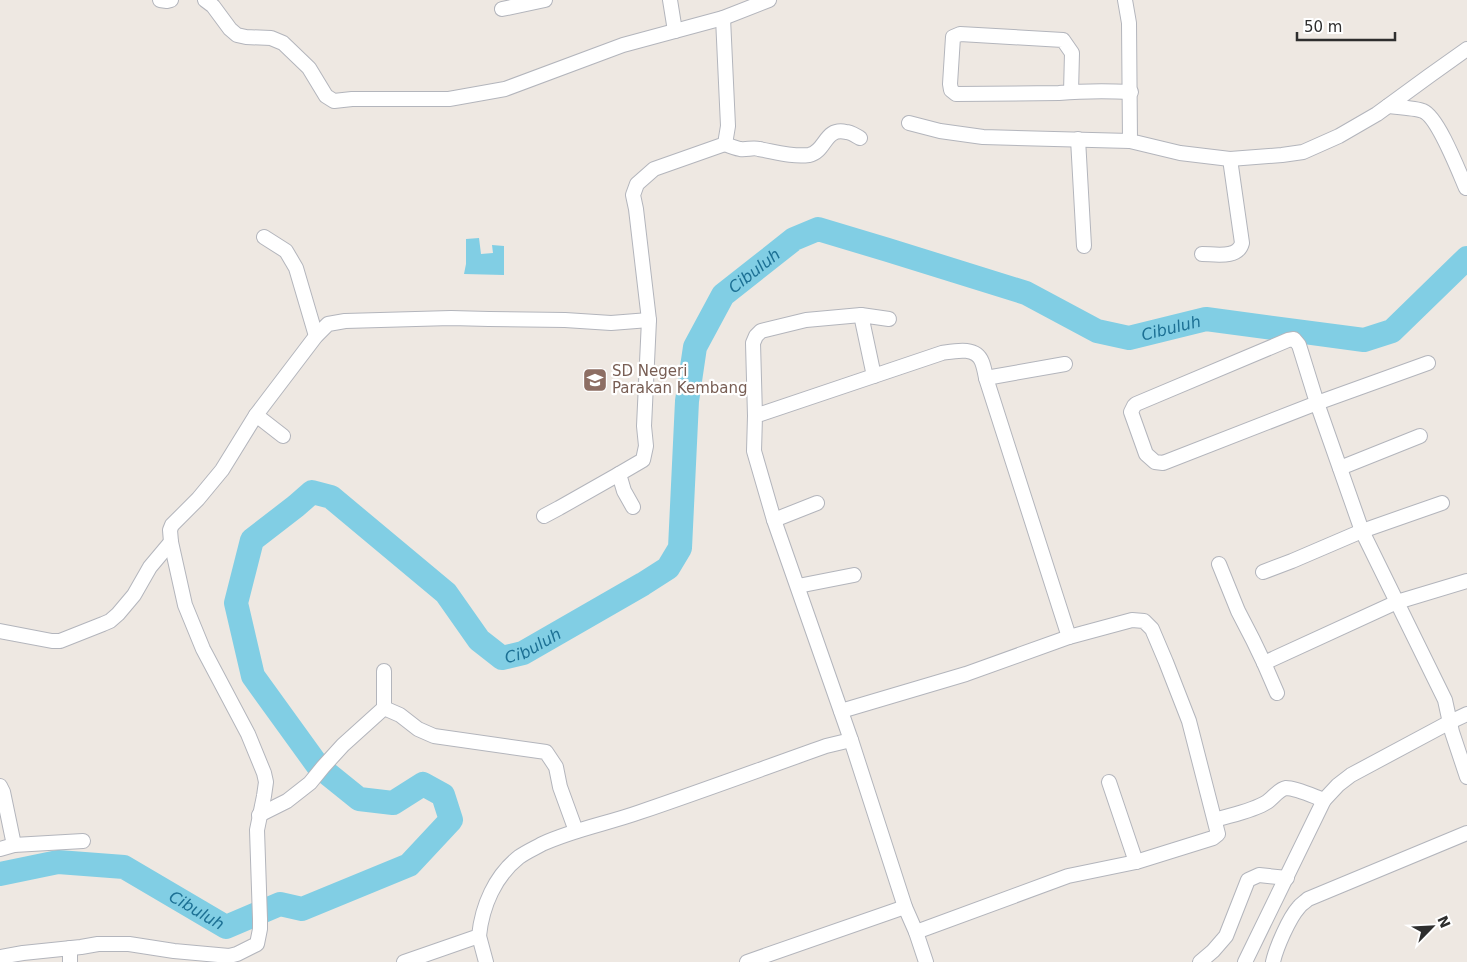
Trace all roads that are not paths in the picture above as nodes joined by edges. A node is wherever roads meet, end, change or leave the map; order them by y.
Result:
1 (160, 0) edge
2 (171, 0) edge
3 (205, 0) edge
4 (545, 0) edge
5 (670, 0) edge
6 (768, 0) edge
7 (1125, 0) edge
8 (502, 9) dead end
9 (723, 18) junction
10 (675, 32) junction
11 (1467, 49) edge
12 (1071, 92) junction
13 (1131, 92) junction
14 (1388, 106) junction
15 (909, 123) dead end
16 (860, 138) dead end
17 (1078, 140) junction
18 (1130, 140) junction
19 (725, 144) junction
20 (1230, 159) junction
21 (1466, 188) edge
22 (264, 237) dead end
23 (1084, 246) dead end
24 (1202, 254) dead end
25 (860, 315) junction
26 (889, 319) dead end
27 (649, 320) junction
28 (316, 336) junction
29 (1428, 363) dead end
30 (1064, 364) dead end
31 (874, 376) junction
32 (986, 378) junction
33 (1317, 403) junction
34 (256, 415) junction
35 (755, 416) junction
36 (283, 436) dead end
37 (1420, 436) dead end
38 (1340, 468) junction
39 (619, 474) junction
40 (817, 503) dead end
41 (1442, 503) dead end
42 (633, 507) dead end
43 (544, 516) dead end
44 (774, 520) junction
45 (1362, 531) junction
46 (171, 542) junction
47 (1219, 564) dead end
48 (1263, 572) dead end
49 (854, 575) dead end
50 (1467, 581) edge
51 (798, 586) junction
52 (1397, 602) junction
53 (0, 631) edge
54 (1069, 637) junction
55 (1264, 663) junction
56 (384, 671) dead end
57 (1277, 693) dead end
58 (384, 708) junction
59 (841, 711) junction
60 (1467, 714) edge
61 (1450, 722) junction
62 (851, 740) junction
63 (1467, 777) edge
64 (1109, 782) dead end
65 (0, 786) edge
66 (1324, 800) junction
67 (259, 815) junction
68 (1215, 820) junction
69 (576, 831) junction
70 (1467, 833) edge
71 (83, 841) dead end
72 (7, 847) edge
73 (1136, 862) junction
74 (1287, 878) junction
75 (906, 907) junction
76 (916, 932) junction
77 (480, 936) junction
78 (70, 948) junction
79 (0, 957) edge
80 (1248, 961) edge
81 (70, 962) edge
82 (404, 962) edge
83 (486, 962) edge
84 (747, 962) edge
85 (926, 962) edge
86 (1200, 962) edge
87 (1273, 962) edge

1 - 2 street
3 - 10 street
4 - 8 street
5 - 10 street
6 - 9 street
7 - 13 street
9 - 10 street
9 - 19 street
11 - 14 street
12 - 12 street
12 - 13 street
13 - 18 street
14 - 20 street
14 - 21 street
15 - 17 street
16 - 19 street
17 - 18 street
17 - 23 street
18 - 20 street
19 - 27 street
20 - 24 street
22 - 28 street
25 - 26 street
25 - 31 street
25 - 35 street
27 - 28 street
27 - 39 street
28 - 34 street
29 - 33 street
30 - 32 street
31 - 32 street
31 - 35 street
32 - 54 street
33 - 33 street
33 - 38 street
34 - 36 street
34 - 46 street
35 - 44 street
37 - 38 street
38 - 45 street
39 - 42 street
39 - 43 street
40 - 44 street
41 - 45 street
44 - 51 street
45 - 48 street
45 - 52 street
46 - 53 street
46 - 67 street
47 - 55 street
49 - 51 street
50 - 52 street
51 - 59 street
52 - 55 street
52 - 61 street
54 - 59 street
54 - 68 street
55 - 57 street
56 - 58 street
58 - 67 street
58 - 69 street
59 - 62 street
60 - 61 street
61 - 63 street
61 - 66 street
62 - 69 street
62 - 75 street
64 - 73 street
65 - 72 street
66 - 68 street
66 - 74 street
67 - 78 street
68 - 73 street
69 - 77 street
70 - 87 street
71 - 72 street
73 - 76 street
74 - 80 street
74 - 86 street
75 - 76 street
75 - 84 street
76 - 85 street
77 - 82 street
77 - 83 street
78 - 79 street
78 - 81 street

